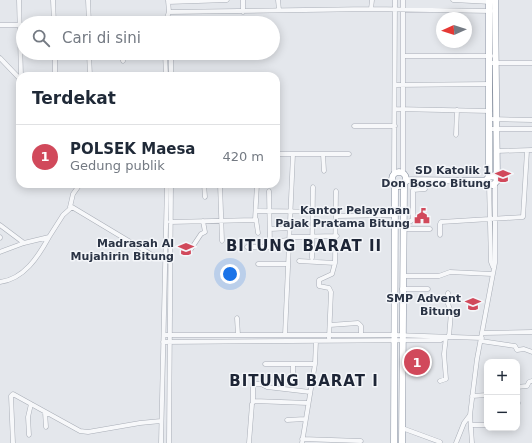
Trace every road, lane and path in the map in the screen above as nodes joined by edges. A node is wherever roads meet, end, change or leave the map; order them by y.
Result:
1 (19, 0) edge
2 (53, 0) edge
3 (88, 0) edge
4 (228, 0) edge
5 (243, 0) edge
6 (278, 0) edge
7 (372, 0) edge
8 (395, 0) edge
9 (403, 0) edge
10 (453, 0) edge
11 (168, 1) edge
12 (492, 1) edge
13 (371, 9) junction
14 (279, 10) junction
15 (395, 10) junction
16 (404, 10) junction
17 (492, 10) junction
18 (168, 12) junction
19 (243, 12) junction
20 (20, 16) edge
21 (54, 16) edge
22 (89, 16) edge
23 (168, 16) edge
24 (0, 25) edge
25 (16, 25) edge
26 (403, 56) junction
27 (0, 58) edge
28 (492, 59) junction
29 (21, 60) edge
30 (55, 60) edge
31 (89, 60) edge
32 (165, 60) edge
33 (171, 60) edge
34 (532, 63) edge
35 (21, 72) edge
36 (55, 72) edge
37 (90, 72) edge
38 (166, 72) edge
39 (171, 72) edge
40 (16, 75) edge
41 (404, 84) junction
42 (490, 84) junction
43 (395, 85) junction
44 (395, 109) junction
45 (403, 109) junction
46 (457, 110) junction
47 (490, 111) junction
48 (493, 119) junction
49 (532, 120) edge
50 (354, 126) dead end
51 (395, 126) junction
52 (493, 129) junction
53 (532, 129) edge
54 (456, 135) dead end
55 (532, 150) edge
56 (496, 151) junction
57 (527, 151) junction
58 (280, 154) edge
59 (293, 154) junction
60 (324, 154) junction
61 (349, 154) dead end
62 (324, 171) dead end
63 (403, 173) junction
64 (394, 174) junction
65 (491, 181) junction
66 (405, 182) junction
67 (395, 186) junction
68 (313, 187) dead end
69 (77, 188) edge
70 (167, 188) edge
71 (172, 188) edge
72 (204, 188) edge
73 (220, 188) edge
74 (257, 188) edge
75 (425, 189) dead end
76 (269, 191) dead end
77 (336, 191) dead end
78 (205, 197) dead end
79 (70, 207) junction
80 (258, 211) dead end
81 (270, 211) junction
82 (291, 212) junction
83 (313, 212) junction
84 (337, 214) junction
85 (395, 215) junction
86 (256, 219) junction
87 (221, 220) junction
88 (493, 220) junction
89 (203, 221) junction
90 (169, 222) junction
91 (1, 226) edge
92 (402, 226) junction
93 (291, 228) junction
94 (270, 229) junction
95 (430, 229) dead end
96 (258, 233) dead end
97 (440, 235) dead end
98 (337, 236) junction
99 (49, 237) junction
100 (312, 237) junction
101 (290, 238) junction
102 (222, 241) dead end
103 (24, 243) junction
104 (247, 247) dead end
105 (270, 247) junction
106 (191, 249) dead end
107 (0, 252) edge
108 (166, 257) junction
109 (312, 258) dead end
110 (300, 262) dead end
111 (335, 262) junction
112 (258, 264) dead end
113 (287, 264) junction
114 (402, 268) junction
115 (395, 269) junction
116 (492, 274) junction
117 (402, 276) junction
118 (0, 282) edge
119 (402, 289) junction
120 (428, 289) dead end
121 (448, 292) dead end
122 (237, 318) dead end
123 (330, 325) junction
124 (532, 332) edge
125 (483, 333) junction
126 (170, 335) junction
127 (214, 335) junction
128 (238, 335) junction
129 (254, 335) junction
130 (285, 335) junction
131 (330, 335) junction
132 (361, 335) junction
133 (164, 336) junction
134 (447, 337) junction
135 (395, 338) junction
136 (403, 338) junction
137 (254, 340) junction
138 (482, 340) junction
139 (214, 341) junction
140 (316, 341) junction
141 (329, 341) junction
142 (163, 342) junction
143 (170, 343) junction
144 (532, 352) edge
145 (265, 364) dead end
146 (293, 364) junction
147 (315, 364) junction
148 (293, 380) dead end
149 (440, 381) dead end
150 (532, 381) edge
151 (520, 387) edge
152 (310, 392) junction
153 (484, 395) edge
154 (472, 396) junction
155 (252, 402) junction
156 (308, 403) junction
157 (31, 404) junction
158 (45, 412) junction
159 (470, 416) junction
160 (305, 419) junction
161 (287, 420) dead end
162 (161, 422) junction
163 (471, 425) junction
164 (484, 425) edge
165 (46, 427) dead end
166 (402, 428) junction
167 (28, 435) dead end
168 (302, 441) edge
169 (360, 441) dead end
170 (440, 442) edge
171 (13, 443) edge
172 (161, 443) edge
173 (169, 443) edge
174 (248, 443) edge
175 (394, 443) edge
176 (402, 443) edge
177 (456, 443) edge
178 (472, 443) edge

1 - 20 street
2 - 21 street
3 - 22 street
4 - 11 street
5 - 19 street
6 - 14 street
7 - 13 street
8 - 15 street
9 - 16 street
10 - 12 street
11 - 18 street
12 - 17 highway
13 - 14 street
13 - 15 street
14 - 19 street
15 - 16 street
15 - 43 street
16 - 17 street
16 - 26 street
17 - 28 highway
18 - 19 street
18 - 23 street
24 - 25 street
26 - 28 street
26 - 41 street
27 - 40 street
28 - 34 street
28 - 42 highway
28 - 48 highway
29 - 35 street
30 - 36 street
31 - 37 street
32 - 38 street
33 - 39 street
41 - 42 street
41 - 43 street
41 - 45 street
42 - 47 highway
43 - 44 street
44 - 45 street
44 - 51 street
45 - 46 street
45 - 63 street
46 - 47 street
46 - 54 street
47 - 48 highway
48 - 49 street
48 - 52 highway
50 - 51 street
51 - 64 street
52 - 53 street
52 - 56 highway
52 - 65 highway
55 - 57 street
56 - 57 street
56 - 65 highway
57 - 88 street
58 - 59 street
59 - 60 street
59 - 82 street
60 - 61 street
60 - 62 street
63 - 64 highway
63 - 66 highway
64 - 67 highway
65 - 66 highway
65 - 88 street
66 - 67 highway
66 - 92 highway
67 - 85 highway
68 - 83 street
69 - 79 street
70 - 90 street
71 - 90 street
72 - 78 street
73 - 87 street
74 - 86 street
75 - 92 street
76 - 81 street
77 - 84 street
79 - 99 street
79 - 108 street
80 - 81 street
81 - 82 street
81 - 94 street
82 - 83 street
82 - 93 street
83 - 84 street
83 - 100 street
84 - 85 street
84 - 98 street
85 - 115 highway
86 - 87 street
86 - 96 street
87 - 89 street
87 - 102 street
88 - 97 street
88 - 116 street
89 - 90 street
89 - 106 street
90 - 108 street
90 - 126 street
91 - 103 street
92 - 95 street
92 - 114 highway
93 - 94 street
93 - 101 street
94 - 105 street
98 - 100 street
98 - 111 street
99 - 103 street
99 - 118 street
100 - 101 street
100 - 109 street
101 - 105 street
101 - 113 street
103 - 107 street
104 - 105 street
108 - 133 street
110 - 111 street
111 - 123 street
112 - 113 street
113 - 130 street
114 - 115 highway
114 - 117 highway
115 - 135 highway
116 - 117 street
116 - 125 street
117 - 119 highway
119 - 120 street
119 - 136 highway
121 - 134 street
122 - 128 street
123 - 131 street
123 - 132 street
124 - 125 street
125 - 138 street
126 - 127 street
126 - 133 street
126 - 143 street
127 - 128 street
127 - 139 street
128 - 129 street
129 - 130 street
129 - 137 street
130 - 131 street
131 - 132 street
131 - 141 street
132 - 135 street
133 - 142 street
134 - 136 street
134 - 138 street
134 - 149 street
135 - 136 street
135 - 141 street
135 - 175 highway
136 - 166 highway
137 - 139 street
137 - 140 street
138 - 144 street
138 - 154 street
139 - 143 street
140 - 141 street
140 - 147 street
142 - 143 street
142 - 162 street
143 - 173 street
145 - 146 street
146 - 147 street
146 - 148 street
147 - 152 street
150 - 151 street
152 - 155 street
152 - 156 street
153 - 154 street
154 - 159 street
155 - 156 street
155 - 174 street
156 - 160 street
157 - 158 street
157 - 167 street
157 - 171 street
158 - 162 street
158 - 165 street
159 - 163 street
159 - 177 street
160 - 161 street
160 - 168 street
162 - 172 street
163 - 164 street
163 - 178 street
166 - 170 street
166 - 176 highway
168 - 169 street

